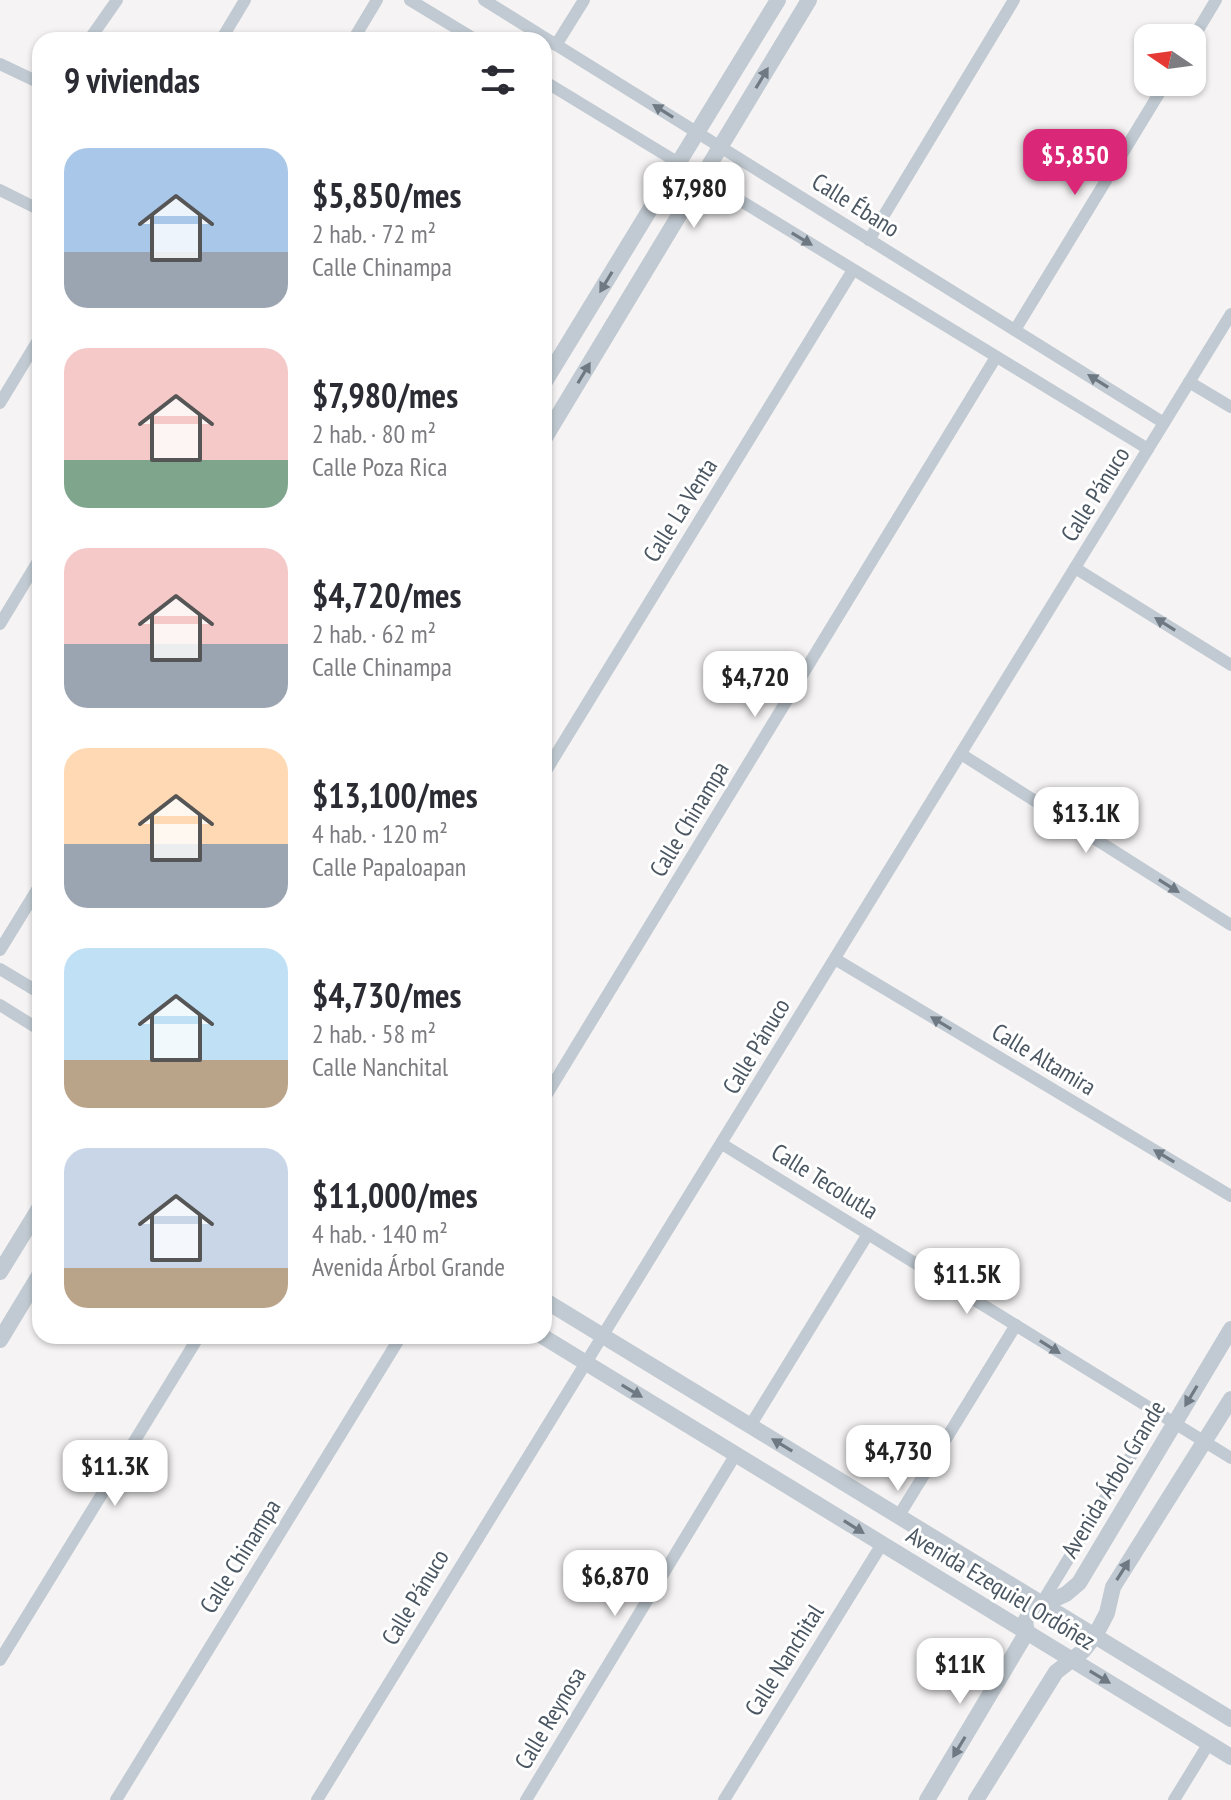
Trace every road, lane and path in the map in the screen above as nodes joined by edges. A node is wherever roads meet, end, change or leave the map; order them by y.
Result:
1 (117, 0) edge
2 (377, 0) edge
3 (410, 0) edge
4 (484, 0) edge
5 (584, 0) edge
6 (778, 0) edge
7 (809, 0) edge
8 (1014, 0) edge
9 (1216, 0) edge
10 (242, 1) edge
11 (1202, 24) edge
12 (95, 32) edge
13 (225, 32) edge
14 (358, 32) edge
15 (463, 32) edge
16 (535, 32) edge
17 (552, 42) edge
18 (556, 45) junction
19 (0, 64) edge
20 (32, 79) edge
21 (552, 86) edge
22 (1157, 96) edge
23 (697, 132) junction
24 (721, 147) junction
25 (678, 163) junction
26 (702, 178) junction
27 (0, 190) edge
28 (32, 206) edge
29 (869, 240) junction
30 (853, 270) junction
31 (1231, 314) edge
32 (1015, 330) junction
33 (32, 348) edge
34 (996, 357) junction
35 (552, 370) edge
36 (1189, 382) junction
37 (4, 387) edge
38 (0, 403) edge
39 (1231, 407) edge
40 (1164, 423) junction
41 (552, 426) edge
42 (1148, 449) junction
43 (1075, 568) junction
44 (32, 571) edge
45 (0, 624) edge
46 (1231, 665) edge
47 (961, 754) junction
48 (552, 761) edge
49 (32, 898) edge
50 (1231, 925) edge
51 (0, 950) edge
52 (835, 959) junction
53 (0, 969) edge
54 (32, 988) edge
55 (0, 1005) edge
56 (32, 1025) edge
57 (552, 1086) edge
58 (722, 1144) junction
59 (1231, 1196) edge
60 (32, 1220) edge
61 (868, 1234) junction
62 (0, 1272) edge
63 (32, 1287) edge
64 (552, 1305) edge
65 (1016, 1325) junction
66 (1231, 1329) edge
67 (601, 1335) junction
68 (0, 1340) edge
69 (552, 1342) edge
70 (194, 1344) edge
71 (396, 1344) edge
72 (585, 1362) junction
73 (1231, 1399) edge
74 (1157, 1413) junction
75 (1175, 1424) junction
76 (750, 1426) junction
77 (1204, 1442) junction
78 (736, 1454) junction
79 (1231, 1458) edge
80 (898, 1517) junction
81 (882, 1544) junction
82 (1041, 1604) junction
83 (1027, 1632) junction
84 (1095, 1636) junction
85 (1071, 1659) junction
86 (0, 1660) edge
87 (1231, 1719) edge
88 (1209, 1743) junction
89 (1231, 1757) edge
90 (116, 1800) edge
91 (317, 1800) edge
92 (526, 1800) edge
93 (724, 1800) edge
94 (927, 1800) edge
95 (976, 1800) edge
96 (1174, 1800) edge

1 - 12 street
2 - 14 street
3 - 15 street
4 - 16 street, Calle Ébano
5 - 18 street
6 - 23 street
24 -> 7 street
8 - 29 street
9 - 11 street
10 - 13 street
17 - 18 street, Calle Ébano
23 -> 18 street, Calle Ébano
19 - 20 street
21 - 25 street
22 - 32 street
23 - 24 street, Calle Ébano
23 - 25 street
24 - 26 street
24 - 29 street, Calle Ébano
25 - 26 street
25 -> 35 street
26 -> 30 street
41 -> 26 street
27 - 28 street
29 - 32 street, Calle Ébano
30 - 34 street
30 - 48 street, Calle La Venta
31 - 36 street, Calle Pánuco
40 -> 32 street, Calle Ébano
33 - 37 street
34 - 42 street
34 - 57 street, Calle Chinampa
36 - 39 street
36 - 40 street, Calle Pánuco
37 - 38 street
40 - 42 street, Calle Pánuco
42 - 43 street, Calle Pánuco
46 -> 43 street
43 - 47 street, Calle Pánuco
44 - 45 street
47 -> 50 street
47 - 52 street, Calle Pánuco
49 - 51 street
52 - 58 street, Calle Pánuco
59 -> 52 street, Calle Altamira
53 - 54 street
55 - 56 street
58 - 61 street, Calle Tecolutla
58 - 67 street, Calle Pánuco
60 - 62 street
61 - 65 street, Calle Tecolutla
61 - 76 street
63 - 68 street
64 - 67 street, Avenida Ezequiel Ordóñez
65 -> 74 street, Calle Tecolutla
65 - 80 street
66 -> 75 street, Avenida Árbol Grande
67 - 72 street, Calle Pánuco
67 - 76 street, Avenida Ezequiel Ordóñez
69 - 72 street, Avenida Ezequiel Ordóñez
70 - 86 street
71 - 90 street, Calle Chinampa
72 -> 78 street, Avenida Ezequiel Ordóñez
72 - 91 street, Calle Pánuco
73 - 77 street
74 - 75 street, Calle Tecolutla
74 - 82 street
75 - 77 street, Calle Tecolutla
75 - 82 street, Avenida Árbol Grande
80 -> 76 street, Avenida Ezequiel Ordóñez
77 - 79 street, Calle Tecolutla
84 -> 77 street
78 -> 81 street, Avenida Ezequiel Ordóñez
78 - 92 street, Calle Reynosa
80 - 82 street, Avenida Ezequiel Ordóñez
81 - 83 street, Avenida Ezequiel Ordóñez
81 - 93 street, Calle Nanchital
82 - 83 street
82 - 84 street, Avenida Ezequiel Ordóñez
83 - 85 street, Avenida Ezequiel Ordóñez
83 -> 94 street
84 - 85 street
84 - 87 street, Avenida Ezequiel Ordóñez
85 -> 88 street, Avenida Ezequiel Ordóñez
85 - 95 street
88 - 89 street, Avenida Ezequiel Ordóñez
88 - 96 street

